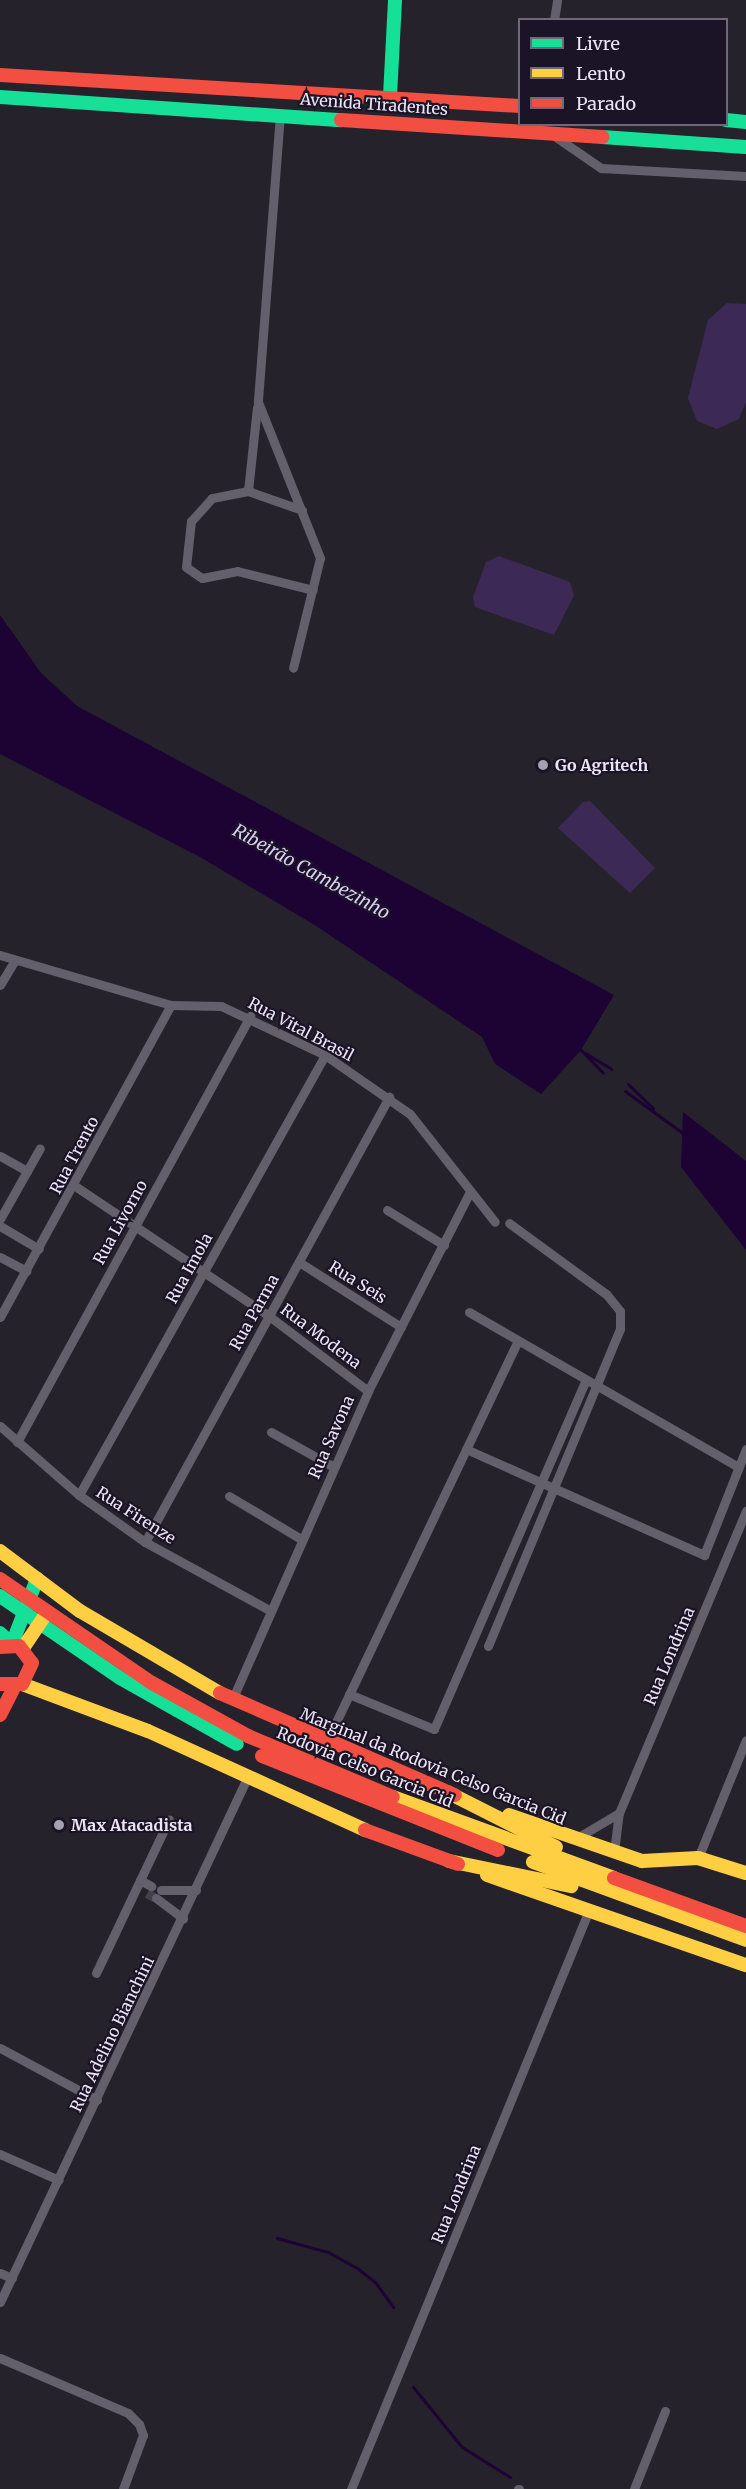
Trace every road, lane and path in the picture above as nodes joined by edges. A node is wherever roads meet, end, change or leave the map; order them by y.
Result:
1 (395, 0) edge
2 (557, 0) edge
3 (554, 18) edge
4 (0, 75) edge
5 (390, 96) junction
6 (0, 97) edge
7 (518, 106) edge
8 (280, 114) junction
9 (728, 120) edge
10 (746, 122) edge
11 (552, 134) junction
12 (746, 147) edge
13 (746, 176) edge
14 (258, 402) junction
15 (248, 491) junction
16 (302, 510) junction
17 (313, 590) junction
18 (293, 668) dead end
19 (0, 955) edge
20 (15, 960) junction
21 (0, 985) edge
22 (171, 1005) junction
23 (250, 1016) junction
24 (325, 1055) junction
25 (389, 1097) junction
26 (40, 1148) dead end
27 (0, 1156) edge
28 (27, 1171) junction
29 (75, 1185) junction
30 (470, 1192) junction
31 (3, 1204) edge
32 (387, 1210) dead end
33 (0, 1219) edge
34 (495, 1222) dead end
35 (508, 1223) dead end
36 (0, 1226) edge
37 (135, 1226) junction
38 (444, 1245) junction
39 (39, 1249) junction
40 (0, 1257) edge
41 (299, 1262) junction
42 (26, 1271) junction
43 (204, 1271) junction
44 (469, 1312) dead end
45 (269, 1316) junction
46 (0, 1317) edge
47 (401, 1327) junction
48 (517, 1342) junction
49 (585, 1382) junction
50 (597, 1388) junction
51 (368, 1391) junction
52 (0, 1426) edge
53 (271, 1432) dead end
54 (18, 1442) junction
55 (466, 1449) junction
56 (746, 1449) edge
57 (334, 1467) junction
58 (739, 1467) junction
59 (542, 1483) junction
60 (557, 1489) junction
61 (79, 1495) junction
62 (229, 1496) dead end
63 (746, 1510) edge
64 (301, 1539) junction
65 (145, 1542) junction
66 (0, 1551) edge
67 (37, 1579) junction
68 (3, 1590) edge
69 (59, 1595) junction
70 (269, 1610) junction
71 (0, 1633) edge
72 (65, 1633) junction
73 (11, 1646) edge
74 (488, 1646) dead end
75 (0, 1684) edge
76 (18, 1685) junction
77 (349, 1694) junction
78 (232, 1701) junction
79 (0, 1715) edge
80 (746, 1740) edge
81 (326, 1743) junction
82 (247, 1778) junction
83 (447, 1792) junction
84 (619, 1813) junction
85 (169, 1819) dead end
86 (575, 1839) junction
87 (614, 1852) junction
88 (698, 1858) junction
89 (449, 1861) junction
90 (746, 1873) edge
91 (627, 1883) junction
92 (138, 1884) junction
93 (196, 1890) junction
94 (154, 1892) junction
95 (630, 1898) junction
96 (589, 1910) junction
97 (183, 1918) junction
98 (746, 1926) edge
99 (746, 1940) edge
100 (746, 1965) edge
101 (96, 1972) dead end
102 (0, 2048) edge
103 (97, 2100) junction
104 (0, 2154) edge
105 (59, 2181) junction
106 (0, 2273) edge
107 (12, 2278) junction
108 (0, 2302) edge
109 (0, 2358) edge
110 (665, 2411) dead end
111 (123, 2489) edge
112 (351, 2489) edge
113 (634, 2489) edge

1 - 5 main road
2 - 3 street
4 - 5 main road, Avenida Tiradentes
5 - 7 main road, Avenida Tiradentes
6 - 8 main road, Avenida Tiradentes
8 - 11 main road, Avenida Tiradentes
8 - 14 street
9 - 10 main road
11 - 12 main road, Avenida Tiradentes
11 - 13 street
14 - 15 street
14 - 16 street
15 - 16 street
15 - 17 street
16 - 17 street
17 - 18 street
19 - 20 street, Rua Vital Brasil
20 - 21 street
20 - 22 street, Rua Vital Brasil
22 - 23 street, Rua Vital Brasil
22 - 29 street, Rua Trento
23 - 24 street, Rua Vital Brasil
23 - 37 street, Rua Livorno
24 - 25 street, Rua Vital Brasil
24 - 43 street, Rua Imola
25 - 30 street, Rua Vital Brasil
25 - 41 street, Rua Parma
26 - 28 street
27 - 28 street
28 - 31 street
29 - 37 street, Rua Modena
29 - 39 street, Rua Trento
30 - 34 street, Rua Vital Brasil
30 - 38 street, Rua Savona
31 - 33 street
32 - 38 street
35 - 50 street
36 - 39 street
37 - 43 street, Rua Modena
37 - 54 street, Rua Livorno
38 - 47 street, Rua Savona
39 - 42 street, Rua Trento
40 - 42 street
41 - 45 street, Rua Parma
41 - 47 street, Rua Seis
42 - 46 street, Rua Trento
43 - 45 street, Rua Modena
43 - 61 street, Rua Imola
44 - 48 street
45 - 51 street, Rua Modena
45 - 65 street, Rua Parma
47 - 51 street, Rua Savona
48 - 49 street
48 - 55 street
49 - 50 street
49 - 59 street
50 - 58 street
50 - 60 street
51 - 57 street, Rua Savona
52 - 54 street, Rua Firenze
53 - 57 street
54 - 61 street, Rua Firenze
55 - 59 street
55 - 77 street
56 - 58 street
57 - 64 street, Rua Savona
58 - 60 street
59 - 60 street
59 - 77 street
60 - 74 street
61 - 65 street, Rua Firenze
62 - 64 street
63 - 84 street, Rua Londrina
64 - 70 street, Rua Savona
65 - 70 street, Rua Firenze
66 - 67 main road, Marginal da Rodovia Celso Garcia Cid
67 - 69 main road, Marginal da Rodovia Celso Garcia Cid
67 - 73 main road
68 - 72 main road, Rodovia Celso Garcia Cid
69 - 73 main road
69 - 78 main road, Marginal da Rodovia Celso Garcia Cid
70 - 78 street, Rua Savona
71 - 73 main road
72 - 91 main road, Rodovia Celso Garcia Cid
72 - 95 main road, Rodovia Celso Garcia Cid
73 - 76 main road
75 - 76 main road
76 - 79 main road
76 - 82 main road
77 - 81 street
78 - 81 main road, Marginal da Rodovia Celso Garcia Cid
80 - 88 street
81 - 83 main road, Marginal da Rodovia Celso Garcia Cid
82 - 89 main road
82 - 93 street, Rua Adelino Bianchini
83 - 86 main road, Marginal da Rodovia Celso Garcia Cid
83 - 91 main road
84 - 86 street
84 - 87 street, Rua Londrina
85 - 92 street
86 - 87 main road, Marginal da Rodovia Celso Garcia Cid
87 - 88 main road, Marginal da Rodovia Celso Garcia Cid
88 - 90 main road
89 - 95 main road
89 - 96 main road
91 - 98 main road, Rodovia Celso Garcia Cid
92 - 94 street
92 - 101 street
93 - 94 street
93 - 97 street, Rua Adelino Bianchini
94 - 97 street
95 - 99 main road, Rodovia Celso Garcia Cid
96 - 100 main road
96 - 112 street, Rua Londrina
97 - 103 street, Rua Adelino Bianchini
102 - 103 street
103 - 105 street, Rua Adelino Bianchini
104 - 105 street
105 - 107 street, Rua Adelino Bianchini
106 - 107 street
107 - 108 street, Rua Adelino Bianchini
109 - 111 street
110 - 113 street

